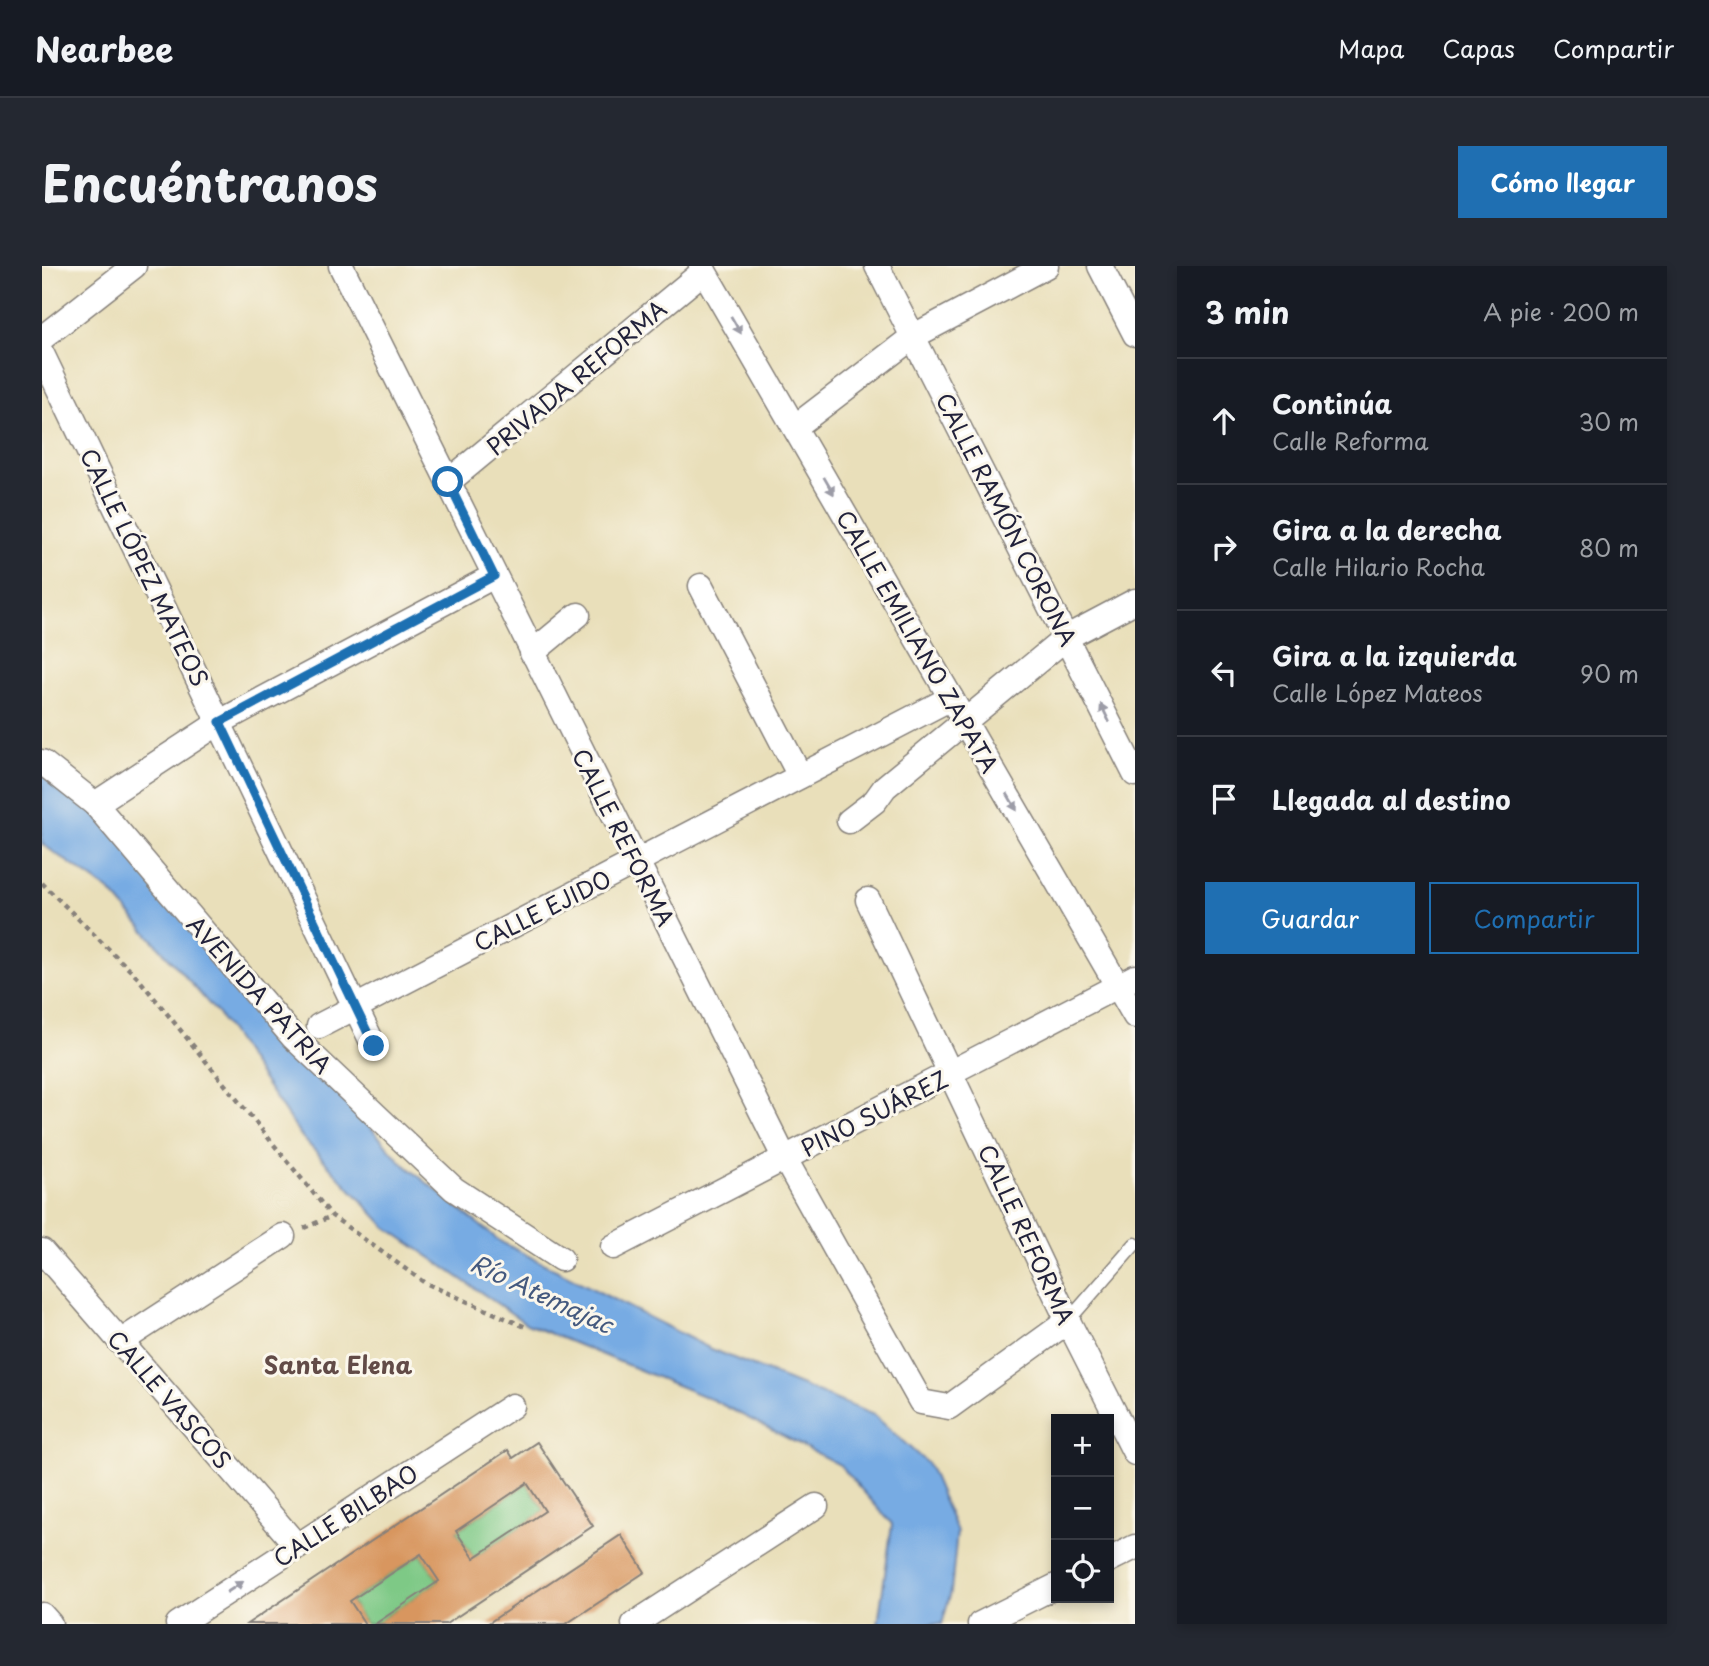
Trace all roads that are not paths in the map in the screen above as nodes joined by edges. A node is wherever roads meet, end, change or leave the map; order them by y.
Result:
1 (134, 266) edge
2 (341, 266) edge
3 (877, 266) edge
4 (1046, 266) edge
5 (1100, 266) edge
6 (703, 268) edge
7 (1135, 334) edge
8 (914, 336) junction
9 (42, 338) edge
10 (42, 354) edge
11 (795, 427) junction
12 (448, 482) junction
13 (494, 576) junction
14 (701, 586) dead end
15 (1135, 601) edge
16 (578, 615) dead end
17 (1067, 637) junction
18 (532, 653) junction
19 (951, 698) junction
20 (220, 722) junction
21 (965, 722) junction
22 (42, 761) edge
23 (1135, 774) edge
24 (800, 776) junction
25 (95, 804) junction
26 (849, 821) dead end
27 (636, 861) junction
28 (868, 900) dead end
29 (1126, 982) edge
30 (355, 1007) junction
31 (1135, 1016) edge
32 (320, 1026) dead end
33 (374, 1046) dead end
34 (951, 1073) junction
35 (785, 1159) junction
36 (283, 1236) dead end
37 (1135, 1244) edge
38 (613, 1247) dead end
39 (42, 1251) edge
40 (561, 1259) dead end
41 (1068, 1321) junction
42 (120, 1342) junction
43 (512, 1406) dead end
44 (1135, 1453) edge
45 (816, 1506) dead end
46 (298, 1547) junction
47 (1135, 1547) edge
48 (1114, 1558) edge
49 (1051, 1588) edge
50 (42, 1615) edge
51 (980, 1623) edge
52 (50, 1624) edge
53 (178, 1624) edge
54 (634, 1624) edge

1 - 9 street
2 - 12 street, CALLE REFORMA
3 - 8 street, CALLE RAMÓN CORONA
4 - 8 street
5 - 7 street
6 -> 11 street, CALLE EMILIANO ZAPATA
6 - 12 street, PRIVADA REFORMA
8 - 11 street
8 - 17 street, CALLE RAMÓN CORONA
10 - 20 street, CALLE LÓPEZ MATEOS
11 -> 19 street, CALLE EMILIANO ZAPATA
12 - 13 street, CALLE REFORMA
13 - 18 street, CALLE REFORMA
13 - 20 street
14 - 24 street
15 - 17 street
16 - 18 street
17 - 21 street
23 -> 17 street, CALLE RAMÓN CORONA
18 - 27 street, CALLE REFORMA
19 - 21 street, CALLE EMILIANO ZAPATA
19 - 24 street, CALLE EJIDO
20 - 25 street
20 - 30 street, CALLE LÓPEZ MATEOS
21 - 26 street
21 -> 29 street, CALLE EMILIANO ZAPATA
22 - 25 street, AVENIDA PATRIA
24 - 27 street, CALLE EJIDO
25 - 40 street, AVENIDA PATRIA
27 - 30 street, CALLE EJIDO
27 - 35 street, CALLE REFORMA
28 - 34 street, CALLE REFORMA
29 - 31 street, CALLE EMILIANO ZAPATA
29 - 34 street, PINO SUÁREZ
30 - 32 street, CALLE EJIDO
30 - 33 street, CALLE LÓPEZ MATEOS
34 - 35 street, PINO SUÁREZ
34 - 41 street, CALLE REFORMA
35 - 38 street, PINO SUÁREZ
35 - 41 street, CALLE REFORMA
36 - 42 street
37 - 41 lane
39 - 42 street, CALLE VASCOS
41 - 44 street, CALLE REFORMA
42 - 46 street, CALLE VASCOS
43 - 46 street, CALLE BILBAO
45 - 54 street
53 -> 46 street, CALLE BILBAO
47 - 48 street
49 - 51 street
50 - 52 street

